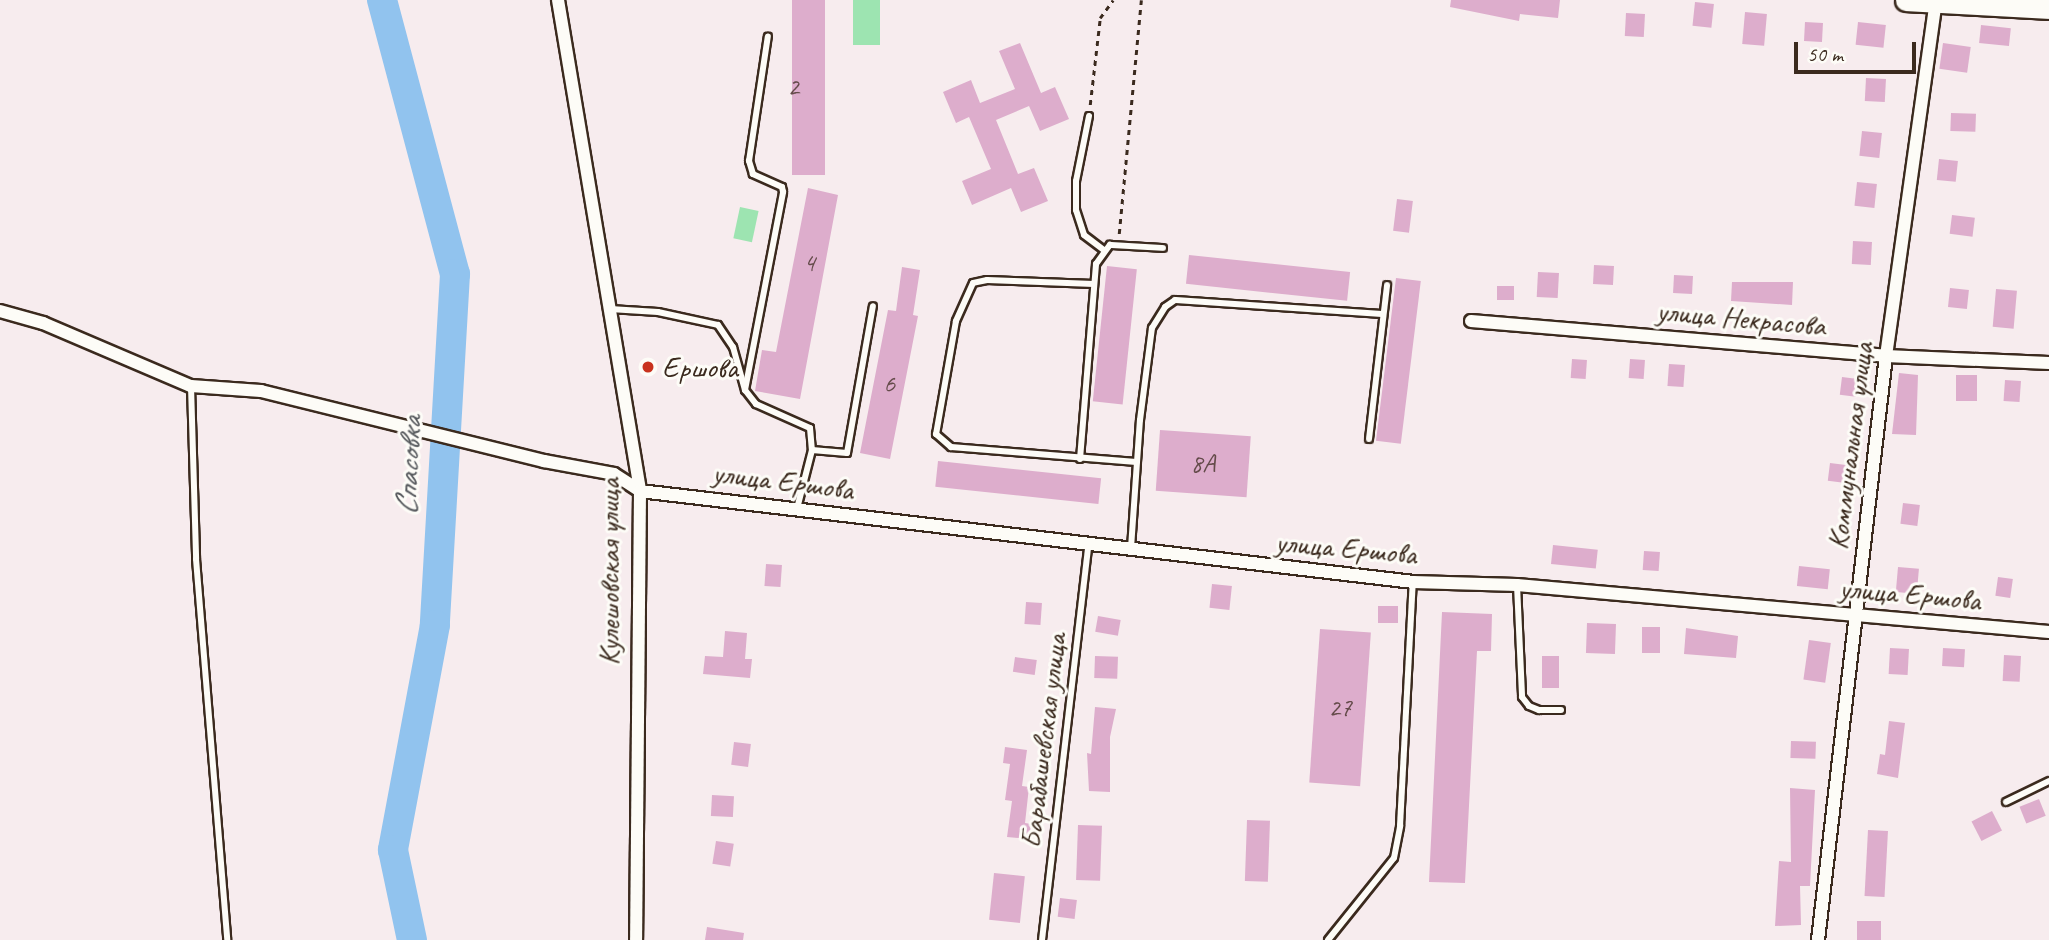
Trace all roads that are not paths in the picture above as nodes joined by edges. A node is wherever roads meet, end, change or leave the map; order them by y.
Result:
1 (558, 0) edge
2 (1906, 0) edge
3 (1936, 1) edge
4 (2049, 8) edge
5 (768, 36) dead end
6 (1088, 116) road end
7 (1163, 248) dead end
8 (1104, 250) junction
9 (1094, 284) junction
10 (1387, 285) dead end
11 (873, 306) dead end
12 (608, 309) junction
13 (0, 311) edge
14 (1383, 314) junction
15 (1471, 321) dead end
16 (1886, 356) junction
17 (2049, 363) edge
18 (191, 386) junction
19 (746, 390) junction
20 (1369, 439) dead end
21 (812, 450) junction
22 (1080, 459) junction
23 (1136, 463) junction
24 (640, 491) junction
25 (797, 509) junction
26 (1088, 546) junction
27 (1131, 550) junction
28 (1413, 582) junction
29 (1517, 585) junction
30 (1857, 616) junction
31 (2049, 632) edge
32 (1561, 710) dead end
33 (2049, 781) edge
34 (2006, 802) dead end
35 (227, 940) edge
36 (636, 940) edge
37 (1042, 940) edge
38 (1328, 940) edge
39 (1818, 940) edge

1 - 12 street, Кулешовская улица
2 - 3 main road
3 - 4 main road
3 - 16 street, Коммунальная улица
5 - 19 lane
6 - 8 lane
7 - 8 lane
8 - 9 lane
9 - 22 lane
9 - 22 lane
10 - 14 lane
11 - 21 lane
12 - 19 lane
12 - 24 street, Кулешовская улица
13 - 18 street
14 - 20 lane
14 - 23 lane
15 - 16 street, улица Некрасова
16 - 17 street, улица Некрасова
16 - 30 street, Коммунальная улица
18 - 24 street
18 - 35 lane
19 - 21 lane
21 - 25 lane
22 - 23 lane
23 - 27 lane
24 - 25 street, улица Ершова
24 - 36 street, Кулешовская улица
25 - 26 street, улица Ершова
26 - 27 street, улица Ершова
26 - 37 lane, Барабашевская улица
27 - 28 street, улица Ершова
28 - 29 street, улица Ершова
28 - 38 lane
29 - 30 street, улица Ершова
29 - 32 lane
30 - 31 street, улица Ершова
30 - 39 street, Коммунальная улица
33 - 34 lane

